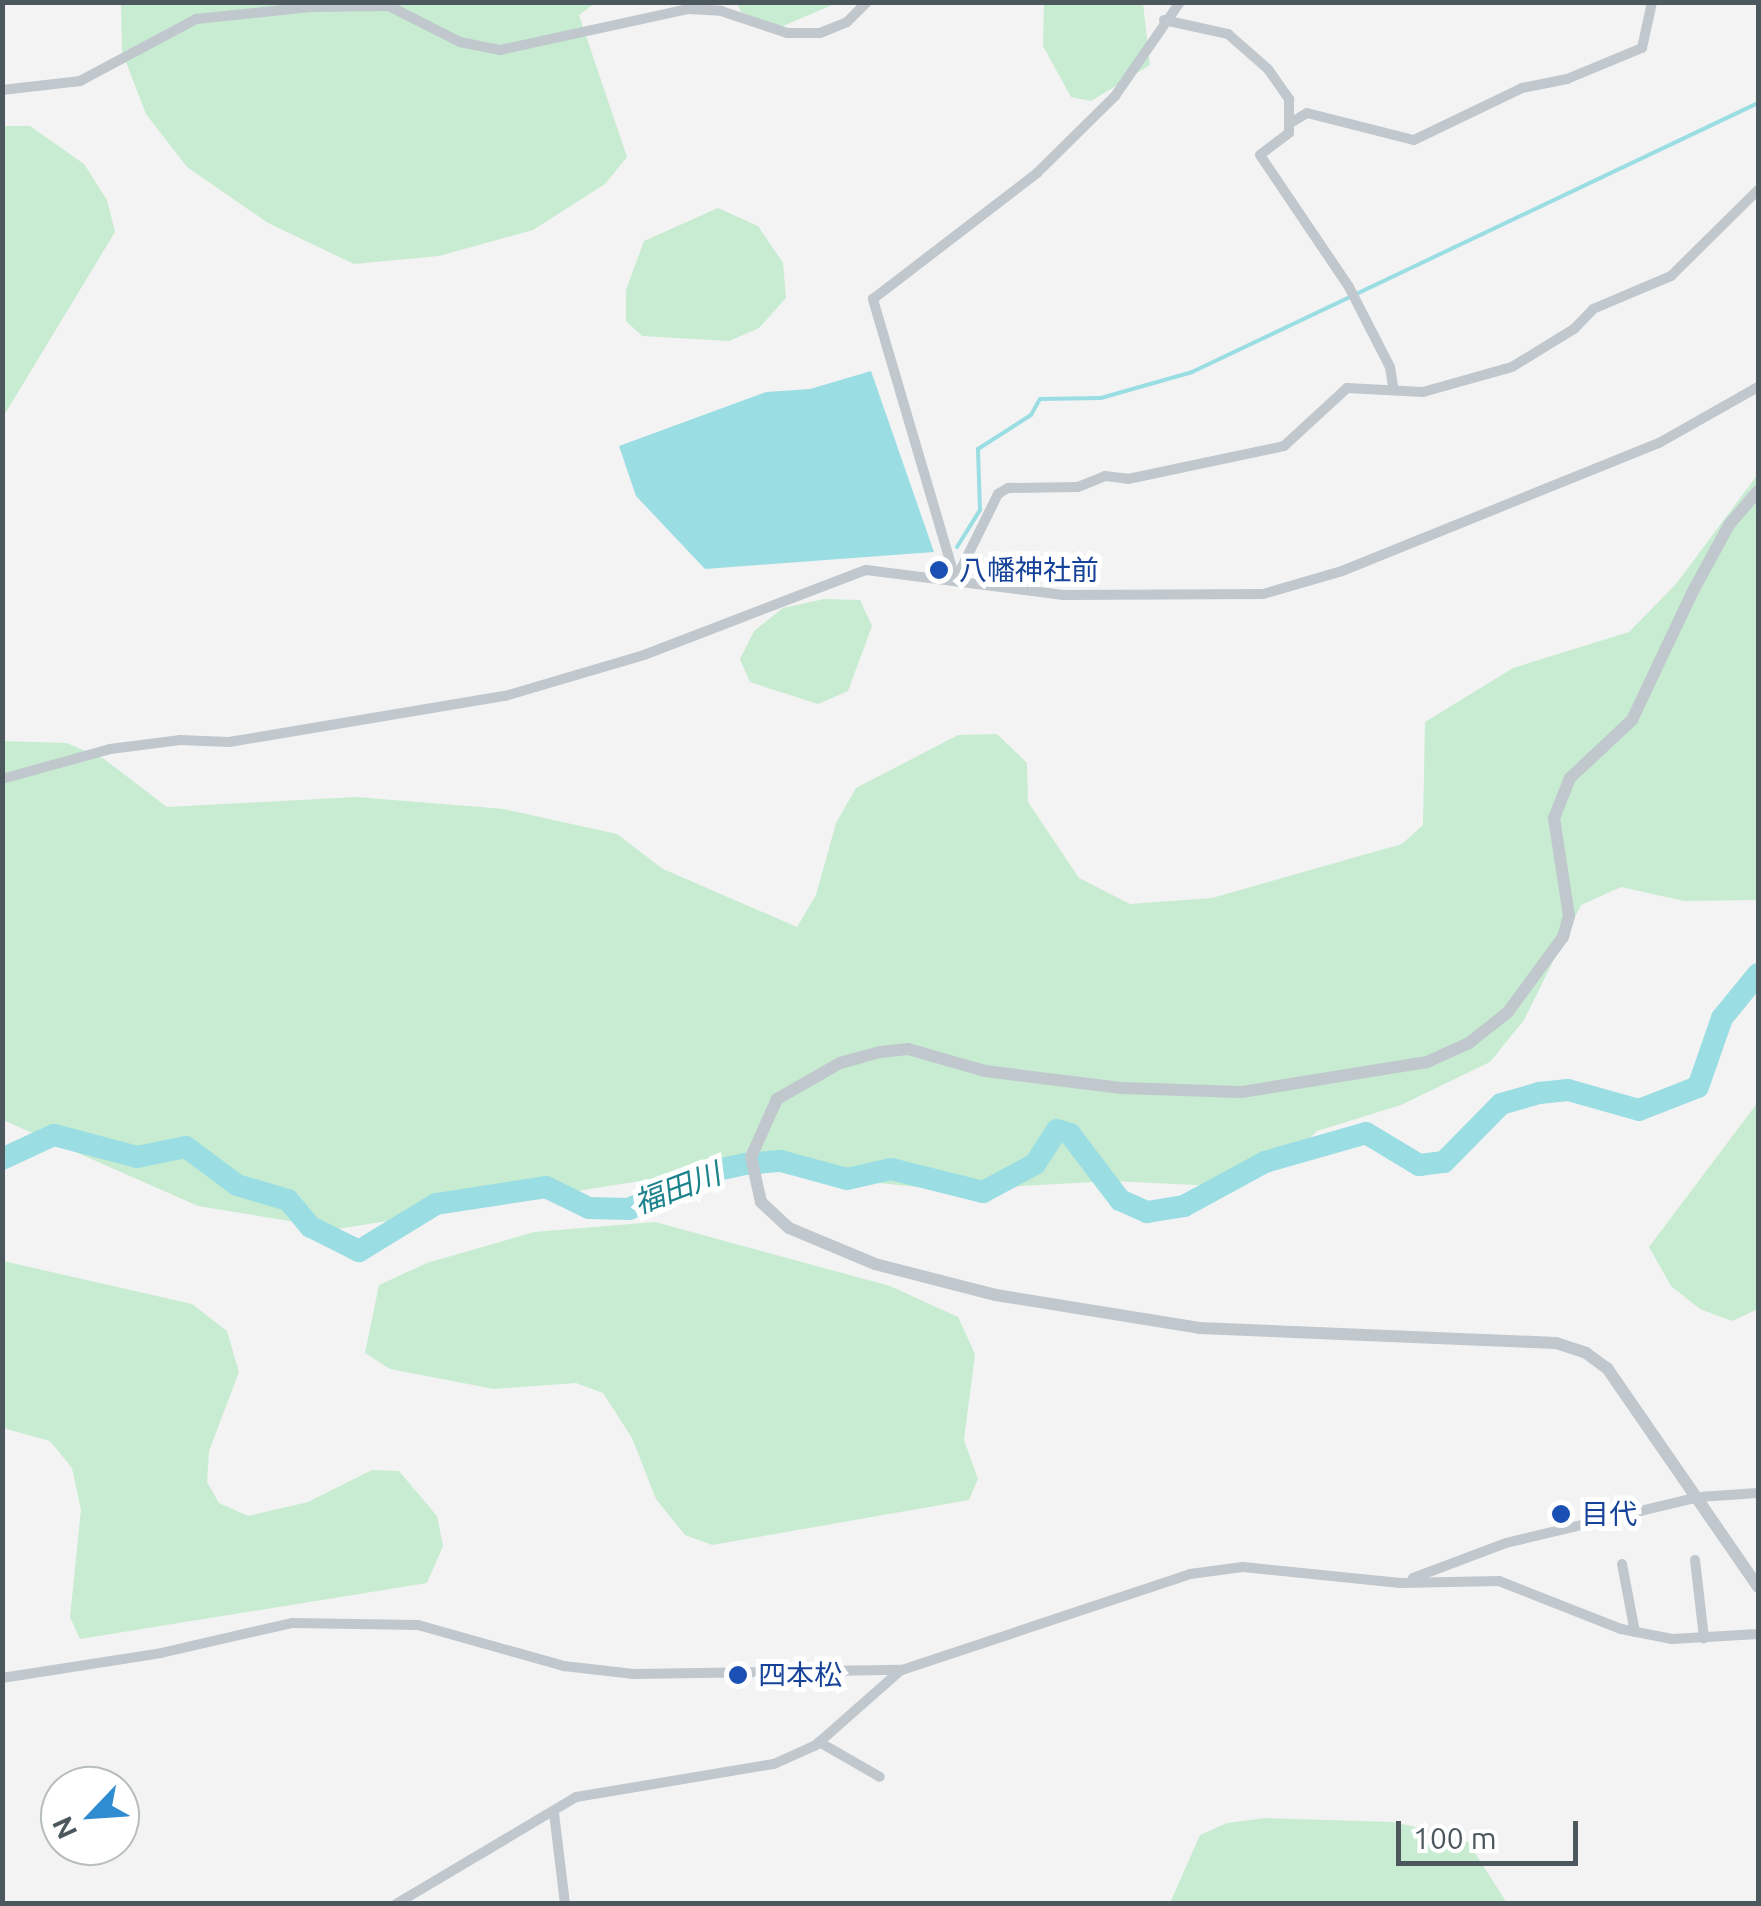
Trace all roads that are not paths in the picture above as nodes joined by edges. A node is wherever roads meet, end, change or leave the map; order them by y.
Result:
1 (867, 2) edge
2 (1180, 2) edge
3 (1652, 2) edge
4 (1164, 20) junction
5 (2, 90) edge
6 (1292, 122) junction
7 (1758, 190) edge
8 (1394, 387) junction
9 (1758, 387) edge
10 (1758, 491) edge
11 (956, 579) junction
12 (2, 779) edge
13 (1758, 1492) edge
14 (1695, 1501) junction
15 (1695, 1560) dead end
16 (1622, 1564) dead end
17 (1400, 1583) junction
18 (1758, 1587) edge
19 (1635, 1632) junction
20 (1758, 1634) edge
21 (1704, 1638) junction
22 (902, 1670) junction
23 (2, 1678) edge
24 (818, 1742) junction
25 (880, 1776) dead end
26 (554, 1813) junction
27 (396, 1904) edge
28 (565, 1904) edge

1 - 5 street
2 - 4 street
3 - 6 street
4 - 6 street
4 - 11 street
6 - 8 street
7 - 8 street
8 - 11 street
9 - 11 street
10 - 14 street
11 - 12 street
13 - 14 street
14 - 17 street
14 - 18 street
15 - 21 street
16 - 19 street
17 - 19 street
17 - 22 street
19 - 21 street
20 - 21 street
22 - 23 street
22 - 24 street
24 - 25 street
24 - 26 street
26 - 27 street
26 - 28 street

